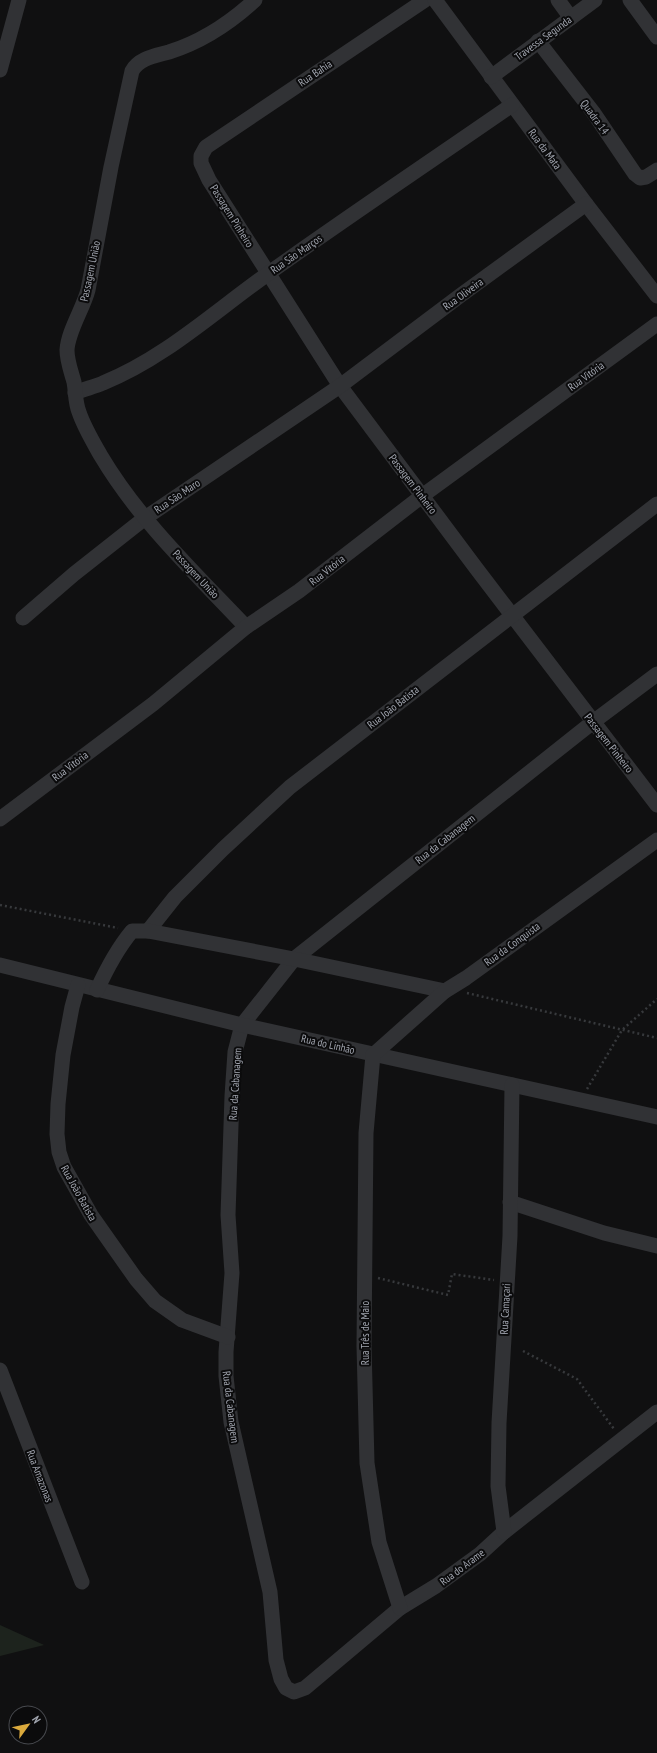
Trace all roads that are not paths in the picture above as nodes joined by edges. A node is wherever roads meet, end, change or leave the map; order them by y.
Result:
1 (18, 0) edge
2 (255, 0) edge
3 (425, 0) edge
4 (435, 0) edge
5 (558, 0) edge
6 (595, 0) edge
7 (630, 0) edge
8 (571, 18) junction
9 (657, 37) edge
10 (538, 41) junction
11 (0, 70) edge
12 (491, 77) junction
13 (512, 106) junction
14 (206, 147) joint
15 (657, 170) edge
16 (586, 204) junction
17 (268, 274) junction
18 (657, 296) edge
19 (657, 324) edge
20 (340, 386) junction
21 (75, 392) junction
22 (422, 496) junction
23 (657, 504) edge
24 (144, 518) junction
25 (512, 614) junction
26 (23, 618) dead end
27 (246, 628) junction
28 (657, 674) edge
29 (592, 722) junction
30 (657, 805) edge
31 (0, 819) edge
32 (657, 840) edge
33 (148, 931) junction
34 (294, 959) junction
35 (0, 965) edge
36 (78, 985) junction
37 (97, 990) junction
38 (445, 991) junction
39 (242, 1025) junction
40 (373, 1054) junction
41 (512, 1085) junction
42 (657, 1118) edge
43 (510, 1202) junction
44 (657, 1246) edge
45 (228, 1337) junction
46 (0, 1370) edge
47 (657, 1412) edge
48 (504, 1532) junction
49 (82, 1582) dead end
50 (400, 1608) junction
51 (276, 1660) joint

1 - 11 street
2 - 21 street, Passagem União
3 - 14 street, Rua Bahia
4 - 12 street, Rua da Mata
5 - 8 street
6 - 8 street, Travessa Segunda
7 - 9 street
8 - 10 street, Travessa Segunda
10 - 12 street, Travessa Segunda
10 - 15 street, Quadra 14
12 - 13 street, Rua da Mata
13 - 16 street, Rua da Mata
13 - 17 street, Rua São Marços
14 - 17 street, Passagem Pinheiro
16 - 18 street, Rua da Mata
16 - 20 street, Rua Oliveira
17 - 20 street, Passagem Pinheiro
17 - 21 street, Rua São Marços
19 - 22 street, Rua Vitória
20 - 22 street, Passagem Pinheiro
20 - 24 street, Rua São Maro
21 - 24 street, Passagem União
22 - 25 street, Passagem Pinheiro
22 - 27 street, Rua Vitória
23 - 25 street, Rua João Batista
24 - 26 street, Rua São Maro
24 - 27 street, Passagem União
25 - 29 street, Passagem Pinheiro
25 - 33 street, Rua João Batista
27 - 31 street, Rua Vitória
28 - 29 street, Rua da Cabanagem
29 - 30 street, Passagem Pinheiro
29 - 34 street, Rua da Cabanagem
32 - 38 street, Rua da Conquista
33 - 34 street
33 - 37 street
34 - 38 street
34 - 39 street, Rua da Cabanagem
35 - 36 street, Rua do Linhão
36 - 37 street, Rua do Linhão
36 - 45 street, Rua João Batista
37 - 39 street, Rua do Linhão
38 - 40 street, Rua da Conquista
39 - 40 street, Rua do Linhão
39 - 45 street, Rua da Cabanagem
40 - 41 street, Rua do Linhão
40 - 50 street, Rua Três de Maio
41 - 42 street, Rua do Linhão
41 - 43 street, Rua Camaçari
43 - 44 street
43 - 48 street, Rua Camaçari
45 - 51 street, Rua da Cabanagem
46 - 49 street, Rua Amazonas
47 - 48 street, Rua do Arame
48 - 50 street, Rua do Arame
50 - 51 street, Rua do Arame

